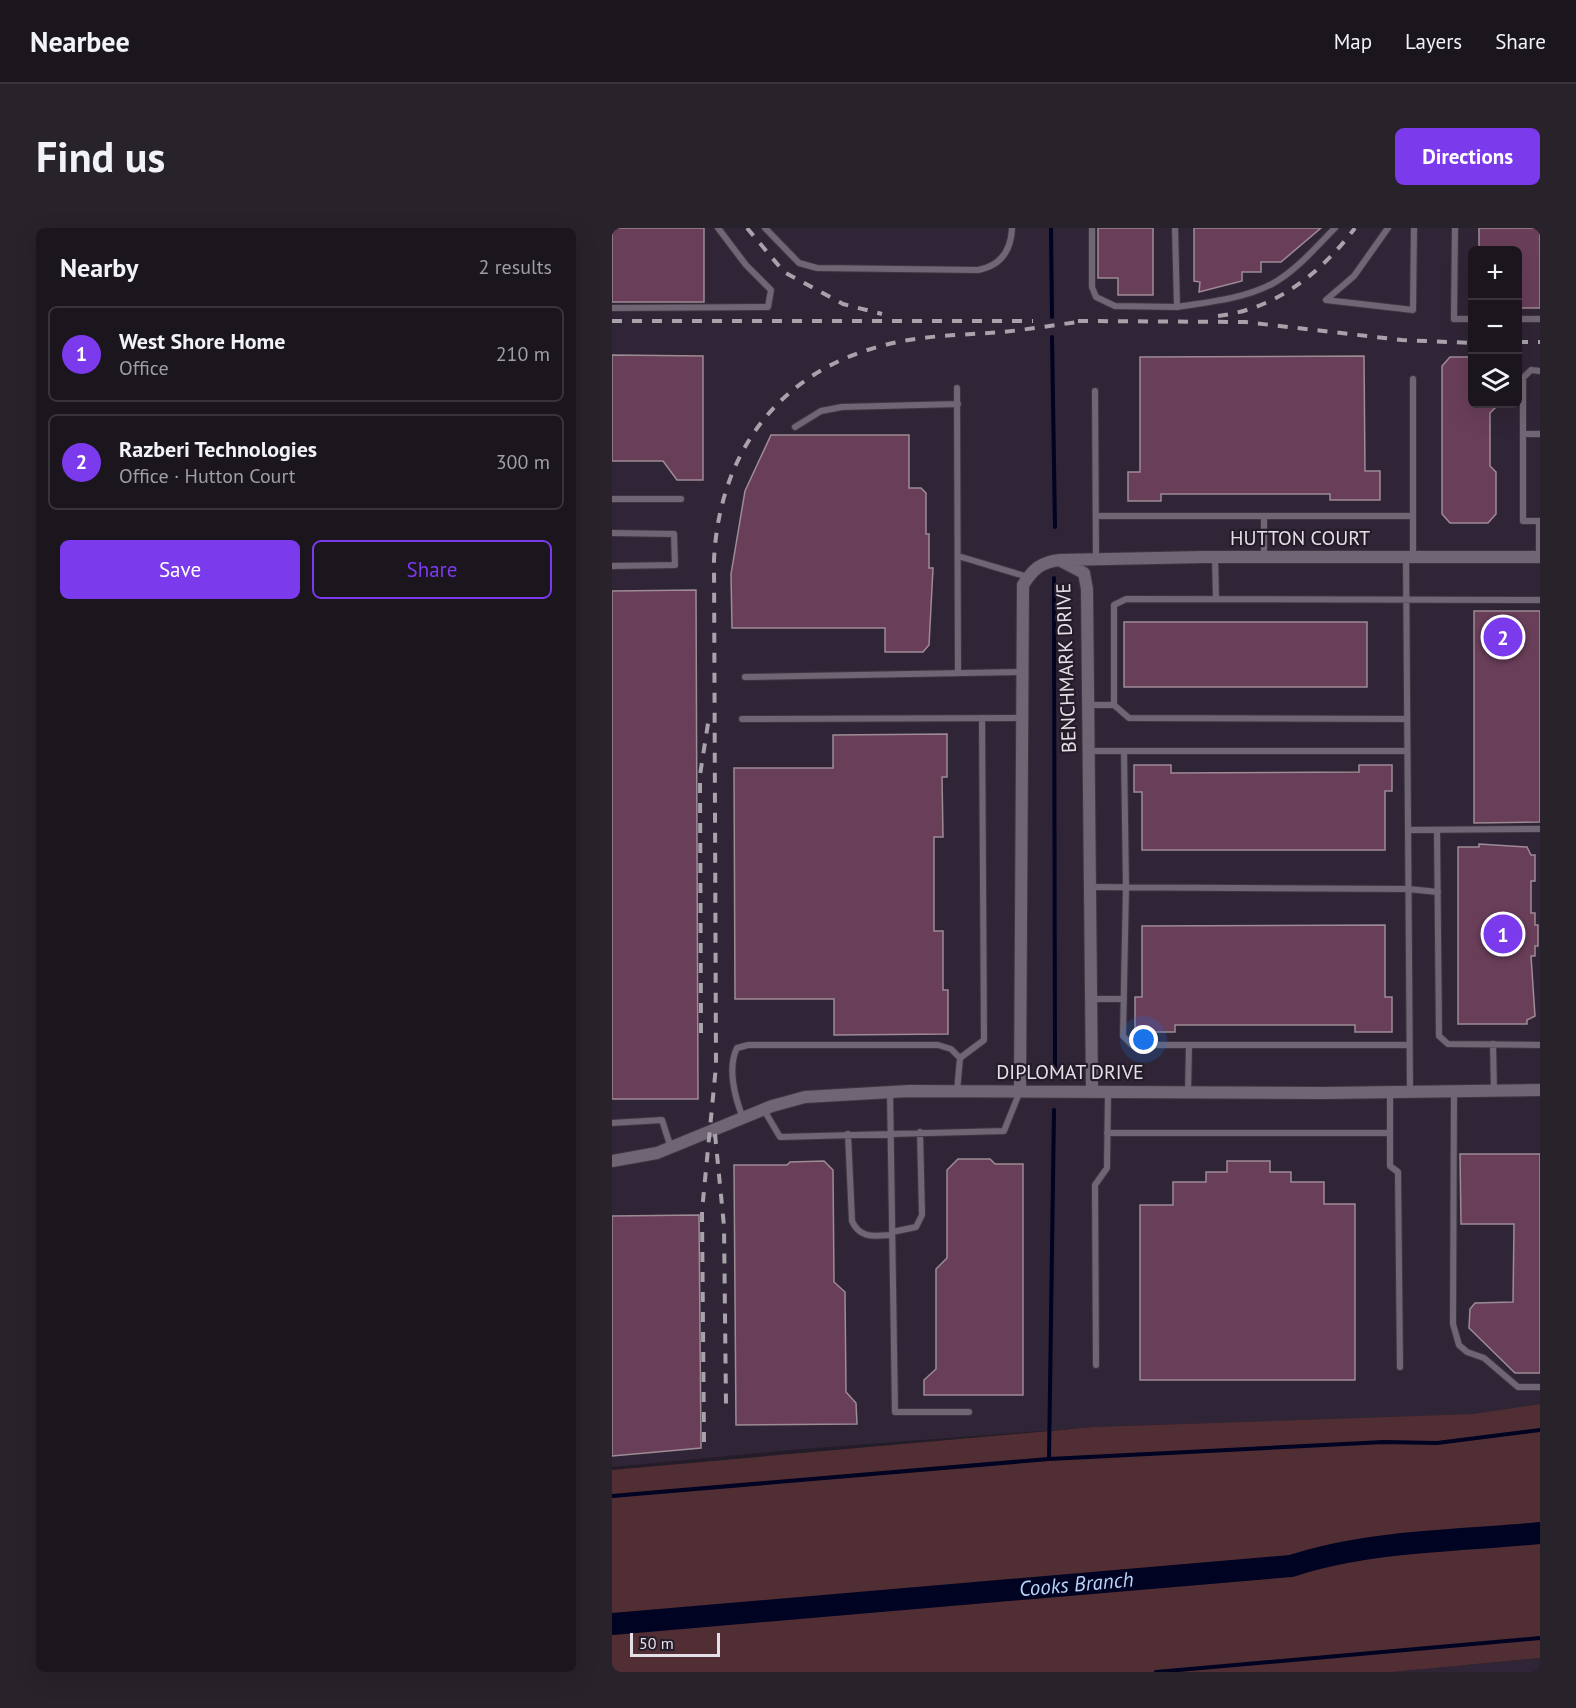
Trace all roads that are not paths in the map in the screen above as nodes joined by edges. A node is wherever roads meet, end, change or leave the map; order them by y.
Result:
1 (718, 228) edge
2 (765, 228) edge
3 (1011, 228) edge
4 (1092, 228) edge
5 (1175, 228) edge
6 (1335, 228) edge
7 (1388, 228) edge
8 (1414, 228) edge
9 (1455, 228) edge
10 (1177, 307) junction
11 (612, 308) edge
12 (1468, 319) edge
13 (1522, 319) edge
14 (1540, 319) edge
15 (1540, 371) edge
16 (1413, 379) dead end
17 (957, 388) dead end
18 (1095, 391) dead end
19 (958, 404) junction
20 (795, 427) dead end
21 (1523, 434) junction
22 (1540, 434) edge
23 (612, 499) edge
24 (681, 499) dead end
25 (1096, 516) junction
26 (1264, 516) junction
27 (1413, 516) junction
28 (1540, 521) edge
29 (612, 533) edge
30 (958, 556) junction
31 (1215, 557) junction
32 (1264, 557) junction
33 (1409, 557) junction
34 (1540, 557) edge
35 (1096, 559) junction
36 (1060, 560) junction
37 (612, 566) edge
38 (1028, 577) junction
39 (1216, 599) junction
40 (1406, 599) junction
41 (1540, 600) edge
42 (1023, 672) junction
43 (958, 673) junction
44 (745, 677) dead end
45 (1088, 705) junction
46 (1114, 705) junction
47 (982, 718) junction
48 (1022, 718) junction
49 (1407, 718) junction
50 (742, 719) dead end
51 (1088, 750) junction
52 (1124, 750) junction
53 (1407, 751) junction
54 (1540, 829) edge
55 (1408, 830) junction
56 (1437, 830) junction
57 (1089, 887) junction
58 (1126, 887) junction
59 (1408, 889) junction
60 (1438, 892) junction
61 (1090, 999) junction
62 (1124, 999) junction
63 (1493, 1044) junction
64 (1189, 1045) junction
65 (1409, 1045) junction
66 (1540, 1045) edge
67 (960, 1058) junction
68 (1540, 1090) edge
69 (957, 1091) junction
70 (1020, 1091) junction
71 (1092, 1091) junction
72 (1494, 1091) junction
73 (890, 1092) junction
74 (1108, 1092) junction
75 (1188, 1092) junction
76 (1390, 1092) junction
77 (1410, 1092) junction
78 (1454, 1092) junction
79 (764, 1110) junction
80 (743, 1119) junction
81 (612, 1123) edge
82 (920, 1132) junction
83 (890, 1133) junction
84 (1107, 1133) junction
85 (1390, 1133) junction
86 (848, 1134) junction
87 (671, 1148) junction
88 (612, 1161) edge
89 (892, 1234) junction
90 (1096, 1365) dead end
91 (1400, 1367) dead end
92 (1540, 1387) edge
93 (969, 1412) dead end

1 - 11 lane
2 - 3 lane
4 - 10 lane
5 - 10 lane
6 - 10 lane
7 - 8 lane
9 - 12 lane
13 - 14 lane
15 - 21 lane
16 - 27 lane
17 - 19 lane
18 - 25 lane
19 - 20 lane
19 - 30 lane
21 - 22 lane
21 - 28 lane
23 - 24 lane
25 - 26 lane
25 - 35 lane
26 - 27 lane
26 - 32 lane
27 - 33 lane
28 - 34 lane
29 - 37 lane
30 - 38 lane
30 - 43 lane
31 - 32 street, HUTTON COURT
31 - 35 street, HUTTON COURT
31 - 39 lane
32 - 33 street, HUTTON COURT
33 - 34 street, HUTTON COURT
33 - 40 lane
35 - 36 street, HUTTON COURT
36 - 38 street, BENCHMARK DRIVE
36 - 45 street, BENCHMARK DRIVE
38 - 42 street, BENCHMARK DRIVE
39 - 40 lane
39 - 46 lane
40 - 41 lane
40 - 49 lane
42 - 43 lane
42 - 48 street, BENCHMARK DRIVE
43 - 44 lane
45 - 46 lane
45 - 51 street, BENCHMARK DRIVE
46 - 49 lane
47 - 48 lane
47 - 50 lane
47 - 67 lane
48 - 70 street, BENCHMARK DRIVE
49 - 53 lane
51 - 52 lane
51 - 57 street, BENCHMARK DRIVE
52 - 53 lane
52 - 58 lane
53 - 55 lane
54 - 56 lane
55 - 56 lane
55 - 59 lane
56 - 60 lane
57 - 58 lane
57 - 61 street, BENCHMARK DRIVE
58 - 59 lane
58 - 62 lane
59 - 60 lane
59 - 65 lane
60 - 63 lane
61 - 62 lane
61 - 71 street, BENCHMARK DRIVE
62 - 64 lane
63 - 66 lane
63 - 72 lane
64 - 65 lane
64 - 75 lane
65 - 77 lane
67 - 69 lane
67 - 80 lane
68 - 72 street, DIPLOMAT DRIVE
69 - 70 street, DIPLOMAT DRIVE
69 - 73 street, DIPLOMAT DRIVE
70 - 71 street, DIPLOMAT DRIVE
70 - 82 lane
71 - 74 street, DIPLOMAT DRIVE
72 - 78 street, DIPLOMAT DRIVE
73 - 79 street, DIPLOMAT DRIVE
73 - 83 lane
74 - 75 street, DIPLOMAT DRIVE
74 - 84 lane
75 - 76 street, DIPLOMAT DRIVE
76 - 77 street, DIPLOMAT DRIVE
76 - 85 lane
77 - 78 street, DIPLOMAT DRIVE
78 - 92 lane
79 - 80 street, DIPLOMAT DRIVE
79 - 86 lane
80 - 87 street, DIPLOMAT DRIVE
81 - 87 lane
82 - 83 lane
82 - 89 lane
83 - 86 lane
83 - 89 lane
84 - 85 lane
84 - 90 lane
85 - 91 lane
86 - 89 lane
87 - 88 street, DIPLOMAT DRIVE
89 - 93 lane

